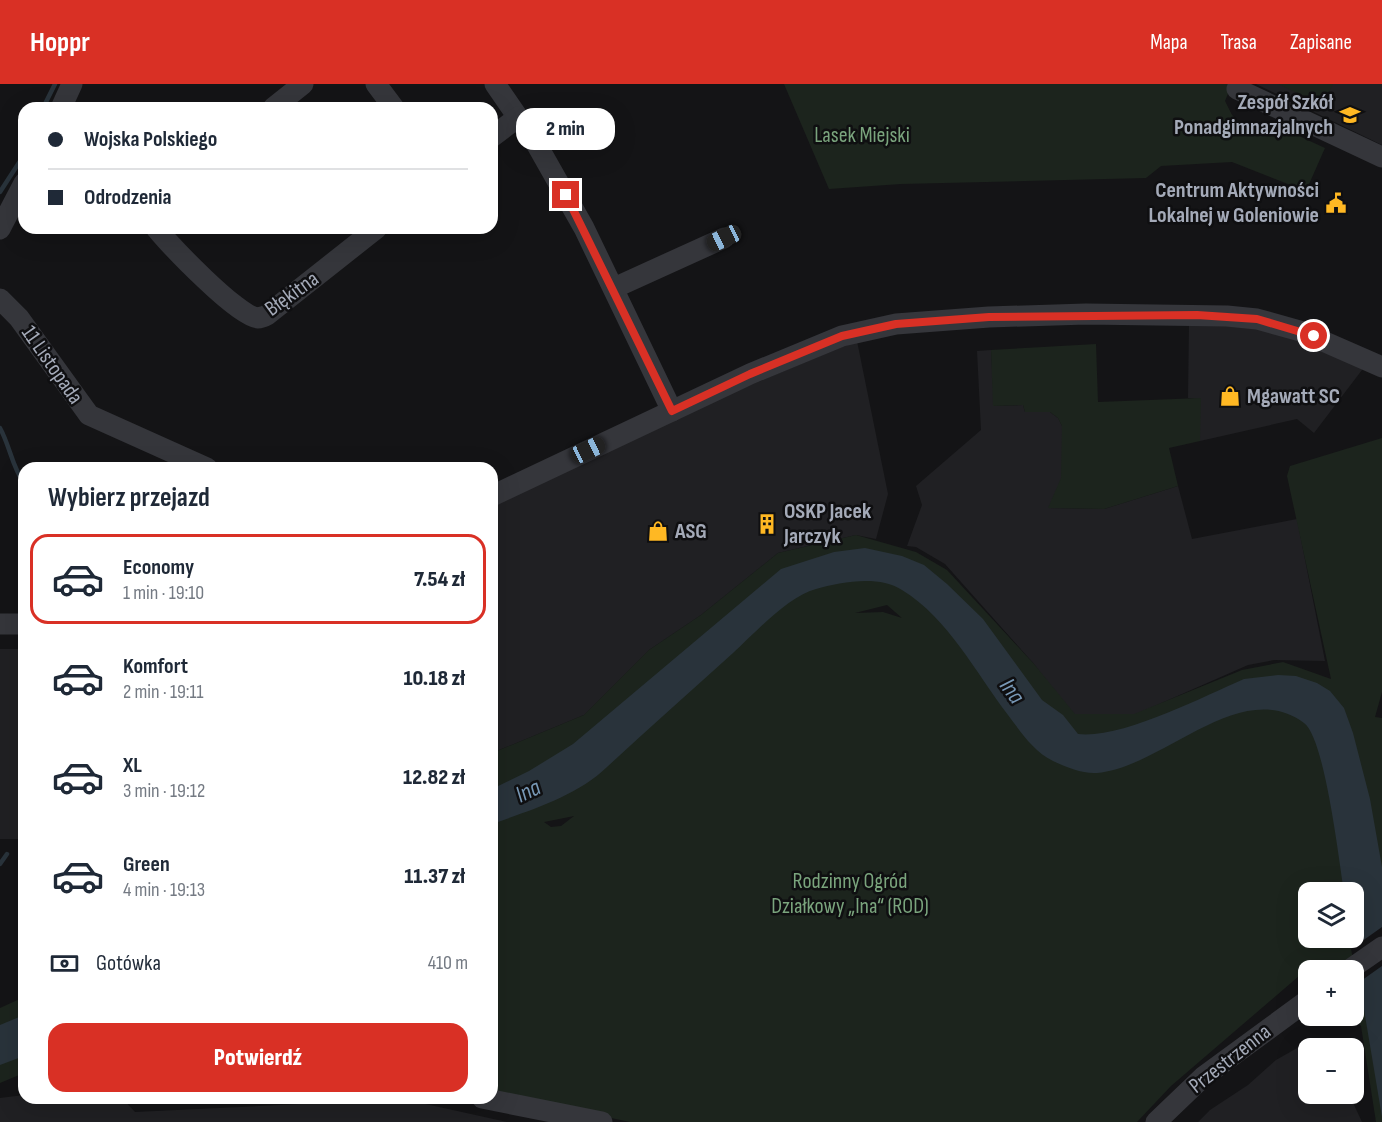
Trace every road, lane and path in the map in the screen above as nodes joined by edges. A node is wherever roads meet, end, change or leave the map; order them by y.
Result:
1 (72, 84) edge
2 (303, 84) edge
3 (376, 84) edge
4 (495, 84) edge
5 (1237, 89) dead end
6 (64, 102) edge
7 (280, 102) edge
8 (390, 102) edge
9 (519, 117) junction
10 (498, 133) edge
11 (1382, 157) edge
12 (18, 195) edge
13 (0, 230) edge
14 (162, 234) edge
15 (369, 234) edge
16 (724, 238) dead end
17 (614, 288) junction
18 (0, 299) edge
19 (1382, 367) edge
20 (672, 411) junction
21 (194, 462) edge
22 (498, 493) edge
23 (0, 624) edge
24 (18, 624) edge
25 (1382, 947) edge
26 (1363, 960) edge
27 (1298, 1007) edge
28 (498, 1101) edge
29 (602, 1122) edge
30 (1156, 1122) edge

1 - 6 street
2 - 7 street
3 - 8 street
4 - 9 street
5 - 11 street
9 - 10 street
9 - 17 street
12 - 13 street
14 - 15 street, Błękitna
16 - 17 street
17 - 20 street
18 - 21 street, 11 Listopada
19 - 20 street
20 - 22 street
23 - 24 street
25 - 26 street
27 - 30 street, Przestrzenna
28 - 29 street

